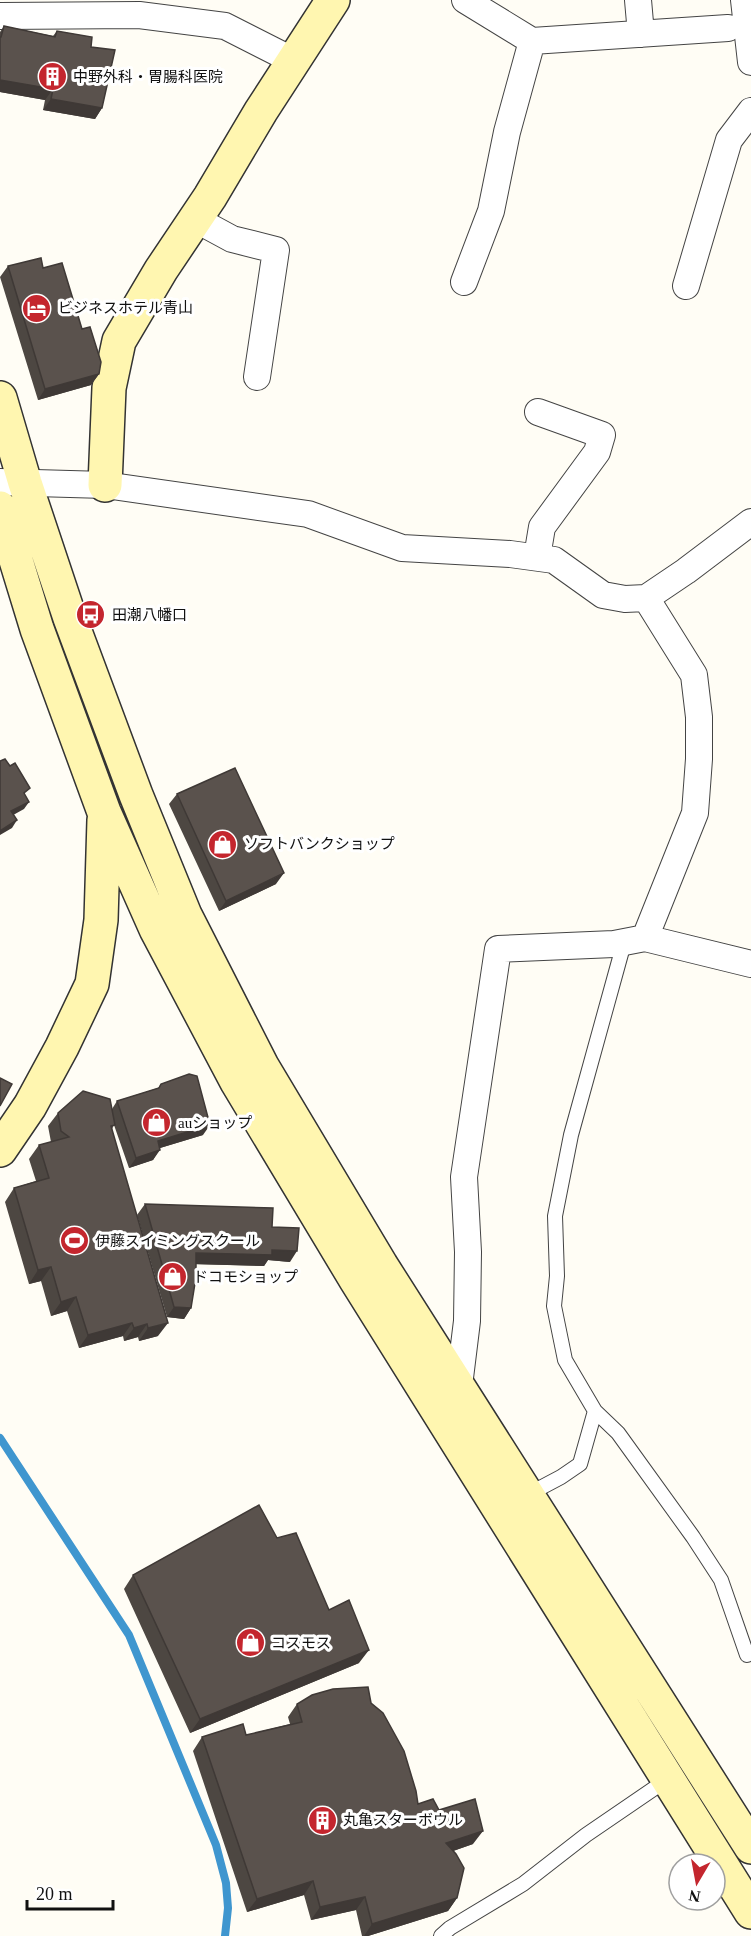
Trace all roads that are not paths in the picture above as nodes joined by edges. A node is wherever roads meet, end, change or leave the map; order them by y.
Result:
1 (333, 0) edge
2 (465, 0) edge
3 (639, 0) edge
4 (744, 0) edge
5 (26, 8) edge
6 (150, 8) edge
7 (0, 16) edge
8 (728, 28) dead end
9 (641, 34) junction
10 (532, 41) junction
11 (294, 61) junction
12 (751, 62) edge
13 (751, 111) edge
14 (195, 219) junction
15 (464, 282) dead end
16 (686, 286) dead end
17 (257, 377) dead end
18 (0, 398) edge
19 (538, 412) dead end
20 (13, 483) edge
21 (105, 485) junction
22 (0, 508) edge
23 (751, 522) edge
24 (537, 557) junction
25 (646, 598) junction
26 (137, 799) junction
27 (104, 812) junction
28 (635, 940) junction
29 (751, 964) edge
30 (0, 1150) edge
31 (459, 1387) junction
32 (595, 1411) junction
33 (452, 1435) junction
34 (514, 1503) junction
35 (747, 1654) dead end
36 (682, 1770) junction
37 (751, 1846) edge
38 (751, 1912) edge
39 (441, 1936) edge

1 - 11 street
2 - 10 street
3 - 9 street
4 - 12 street
5 - 6 street
5 - 7 street
6 - 11 street
8 - 9 street
9 - 10 street
10 - 15 street
11 - 14 street
13 - 16 street
14 - 17 street
14 - 21 street
18 - 20 street
19 - 24 street
20 - 21 street
20 - 26 street
21 - 24 street
22 - 27 street
23 - 25 street
24 - 25 street
25 - 28 street
26 - 27 street
26 - 31 street
27 - 30 street
27 - 33 street
28 - 29 street
28 - 31 street
28 - 32 lane
31 - 33 street
31 - 34 street
32 - 34 lane
32 - 35 lane
33 - 34 street
34 - 36 street
36 - 37 street
36 - 38 street
36 - 39 lane

